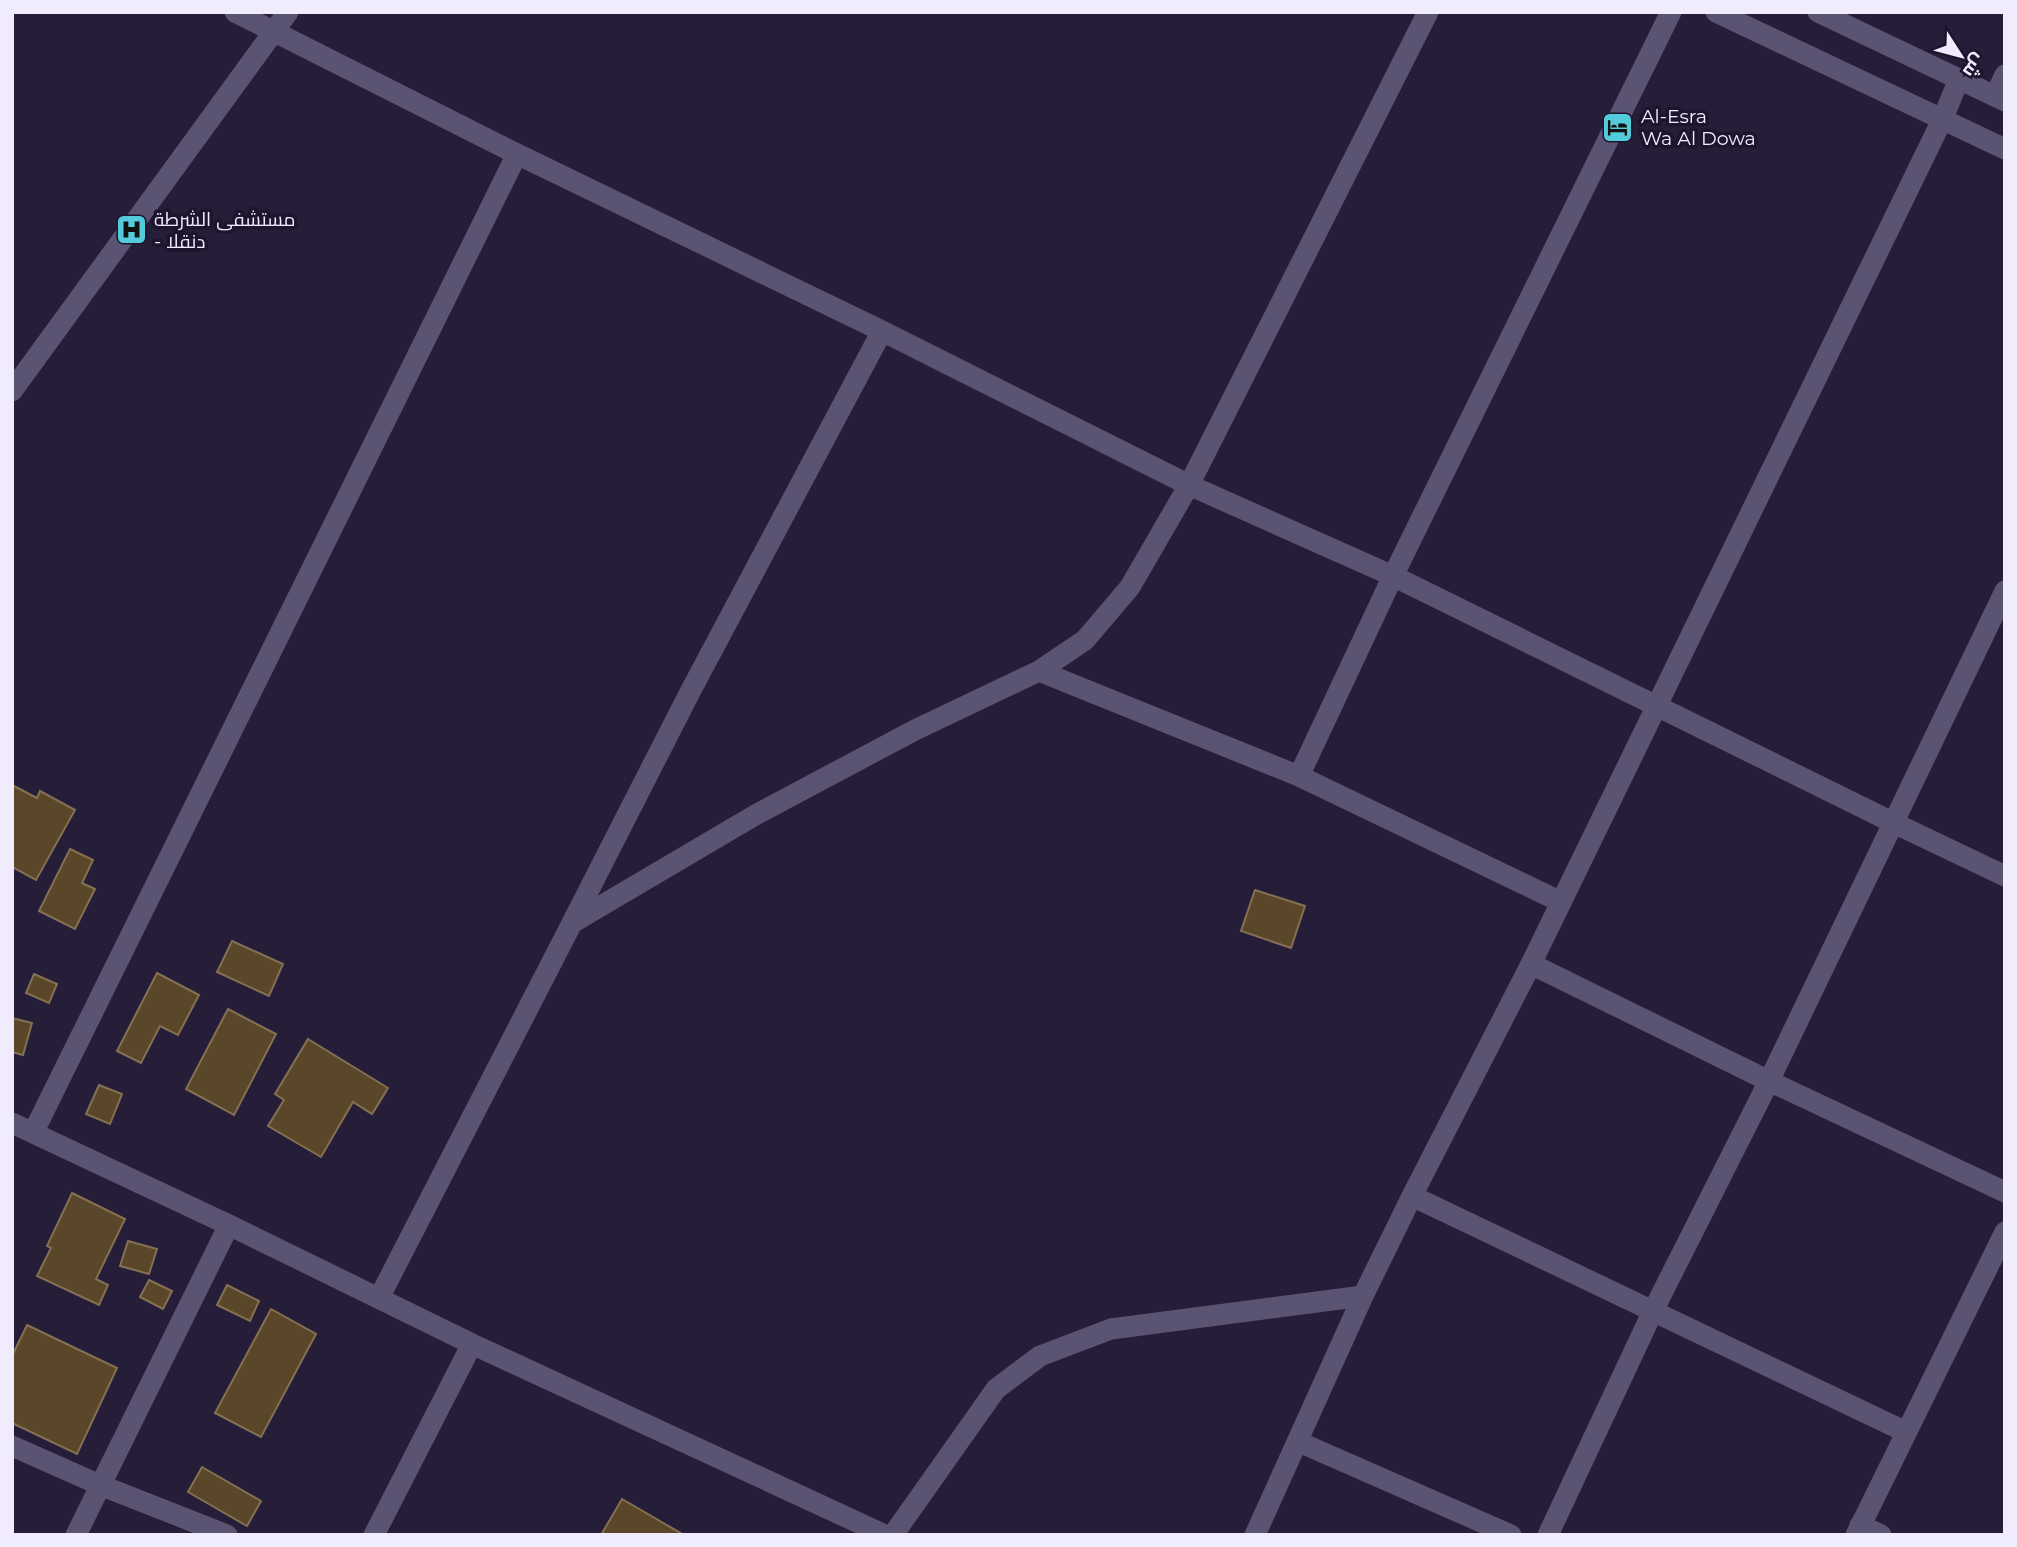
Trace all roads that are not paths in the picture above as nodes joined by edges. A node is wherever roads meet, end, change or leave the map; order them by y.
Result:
1 (235, 12) edge
2 (288, 12) edge
3 (1428, 12) edge
4 (1671, 12) edge
5 (1716, 12) edge
6 (1818, 12) edge
7 (275, 33) junction
8 (2005, 75) edge
9 (1959, 79) junction
10 (2000, 99) edge
11 (1943, 118) junction
12 (2005, 149) edge
13 (517, 154) junction
14 (882, 331) junction
15 (12, 391) edge
16 (1189, 485) junction
17 (1393, 576) junction
18 (2005, 591) edge
19 (1039, 671) junction
20 (1657, 706) junction
21 (1299, 776) junction
22 (1894, 823) junction
23 (2005, 876) edge
24 (1561, 902) junction
25 (572, 923) junction
26 (1531, 964) junction
27 (1769, 1081) junction
28 (12, 1123) edge
29 (33, 1133) junction
30 (2005, 1192) edge
31 (1412, 1196) junction
32 (229, 1225) junction
33 (2005, 1232) edge
34 (1997, 1265) edge
35 (1363, 1296) junction
36 (379, 1298) junction
37 (1653, 1311) junction
38 (472, 1345) junction
39 (1906, 1432) junction
40 (1299, 1442) junction
41 (12, 1446) edge
42 (100, 1485) junction
43 (1858, 1530) edge
44 (76, 1535) edge
45 (227, 1535) edge
46 (374, 1535) edge
47 (885, 1535) edge
48 (893, 1535) edge
49 (1255, 1535) edge
50 (1511, 1535) edge
51 (1548, 1535) edge
52 (1881, 1535) edge

1 - 7 street
2 - 7 street
3 - 16 street
4 - 17 street
5 - 11 street
6 - 9 street
7 - 13 street
7 - 15 street
8 - 10 street
9 - 10 street
9 - 11 street
11 - 12 street
11 - 20 street
13 - 14 street
13 - 29 street
14 - 16 street
14 - 25 street
16 - 17 street
16 - 19 street
17 - 20 street
17 - 21 street
18 - 22 street
19 - 21 street
19 - 25 street
20 - 22 street
20 - 24 street
21 - 24 street
22 - 23 street
22 - 27 street
24 - 26 street
25 - 36 street
26 - 27 street
26 - 31 street
27 - 30 street
27 - 37 street
28 - 29 street
29 - 32 street
31 - 35 street
31 - 37 street
32 - 36 street
32 - 42 street
33 - 34 street
34 - 39 street
35 - 40 street
35 - 48 street
36 - 38 street
37 - 39 street
37 - 51 street
38 - 46 street
38 - 47 street
39 - 43 street
40 - 49 street
40 - 50 street
41 - 42 street
42 - 44 street
42 - 45 street
43 - 52 street

